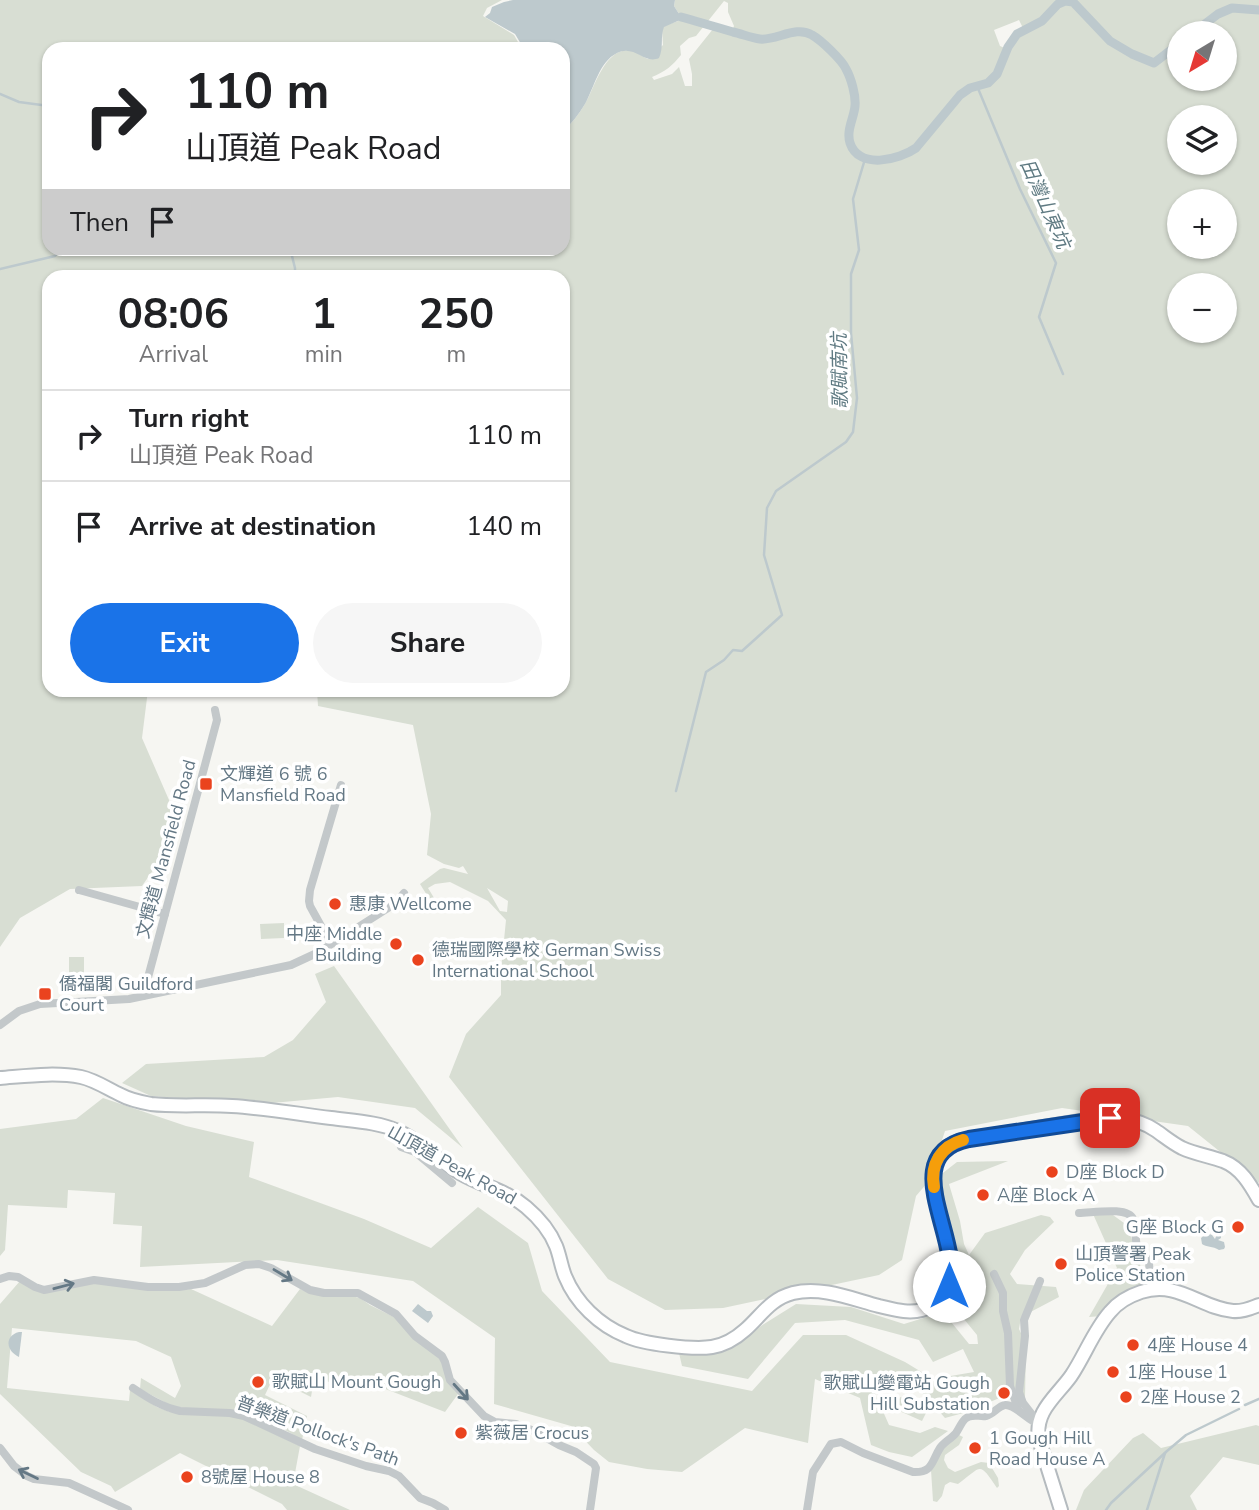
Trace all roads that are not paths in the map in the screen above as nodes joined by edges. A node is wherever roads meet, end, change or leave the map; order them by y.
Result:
1 (215, 710) dead end
2 (341, 785) dead end
3 (79, 890) dead end
4 (404, 893) dead end
5 (165, 914) junction
6 (331, 944) junction
7 (143, 996) junction
8 (0, 1025) edge
9 (0, 1078) edge
10 (402, 1132) junction
11 (452, 1183) dead end
12 (1259, 1200) edge
13 (1079, 1213) dead end
14 (994, 1274) dead end
15 (0, 1279) edge
16 (1040, 1282) dead end
17 (1146, 1291) junction
18 (1259, 1305) edge
19 (133, 1388) dead end
20 (1019, 1411) junction
21 (1039, 1423) junction
22 (0, 1448) edge
23 (128, 1510) edge
24 (445, 1510) edge
25 (590, 1510) edge
26 (807, 1510) edge
27 (1061, 1510) edge

1 - 5 street, 文輝道 Mansfield Road
2 - 6 street
3 - 5 street
4 - 6 street
5 - 7 street, 文輝道 Mansfield Road
6 - 7 street
7 - 8 street
9 - 10 main road, 山頂道 Peak Road
10 - 11 street
10 - 12 main road, 山頂道 Peak Road
13 - 17 street
14 - 20 street
15 -> 25 street
16 - 21 street
17 - 18 main road
17 - 21 main road
19 - 24 street, 普樂道 Pollock's Path
20 - 21 street
20 - 26 street
21 - 27 main road
23 -> 22 street

